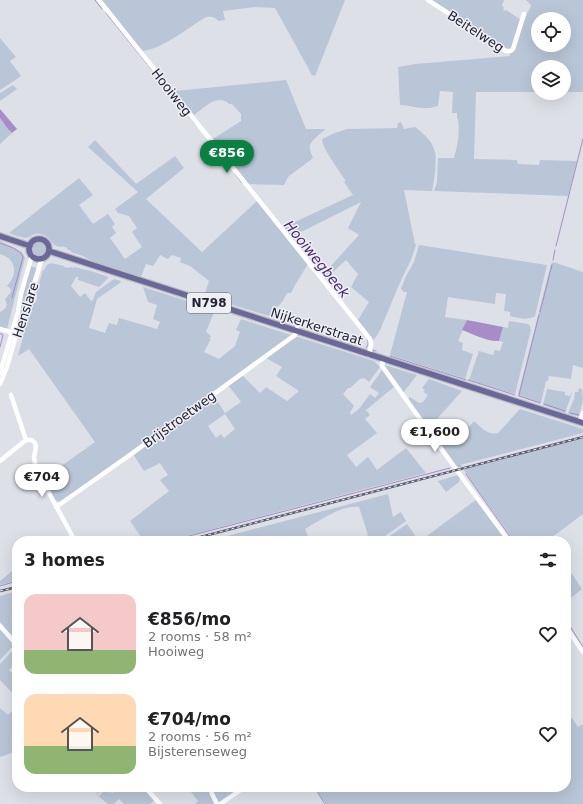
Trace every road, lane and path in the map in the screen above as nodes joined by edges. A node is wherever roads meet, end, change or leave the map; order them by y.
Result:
1 (99, 0) edge
2 (428, 0) edge
3 (524, 14) dead end
4 (0, 236) edge
5 (30, 246) junction
6 (48, 251) junction
7 (32, 255) junction
8 (42, 258) junction
9 (0, 329) edge
10 (297, 329) junction
11 (14, 333) junction
12 (369, 355) junction
13 (383, 359) junction
14 (0, 372) edge
15 (0, 384) edge
16 (11, 395) dead end
17 (583, 413) edge
18 (581, 422) edge
19 (26, 440) junction
20 (0, 461) edge
21 (56, 507) junction
22 (72, 536) edge
23 (505, 536) edge
24 (0, 626) edge
25 (571, 634) edge
26 (12, 639) edge
27 (583, 652) edge
28 (149, 792) edge
29 (211, 792) edge
30 (237, 792) edge
31 (160, 804) edge
32 (218, 804) edge

1 - 12 street, Hooiweg
2 - 3 street, Beitelweg
4 - 5 main road
5 - 6 main road, N798
5 - 7 main road
6 - 8 main road
6 - 10 main road, Nijkerkerstraat / N798
7 - 8 main road
7 - 11 street, Henslare
8 - 11 street, Henslare
9 - 11 street
10 - 12 main road, Nijkerkerstraat / N798
10 - 21 street, Brijstroetweg
11 - 14 street, Henslare
11 - 15 street, Henslare
12 - 13 main road, Nijkerkerstraat / N798
13 - 18 main road, Nijkerkerstraat / N798
13 - 23 street
16 - 19 street
17 - 18 street, Nijkerkerstraat
19 - 20 street
19 - 21 street
21 - 22 street
24 - 26 street
25 - 27 street
28 - 31 street
29 - 32 street
30 - 32 street

